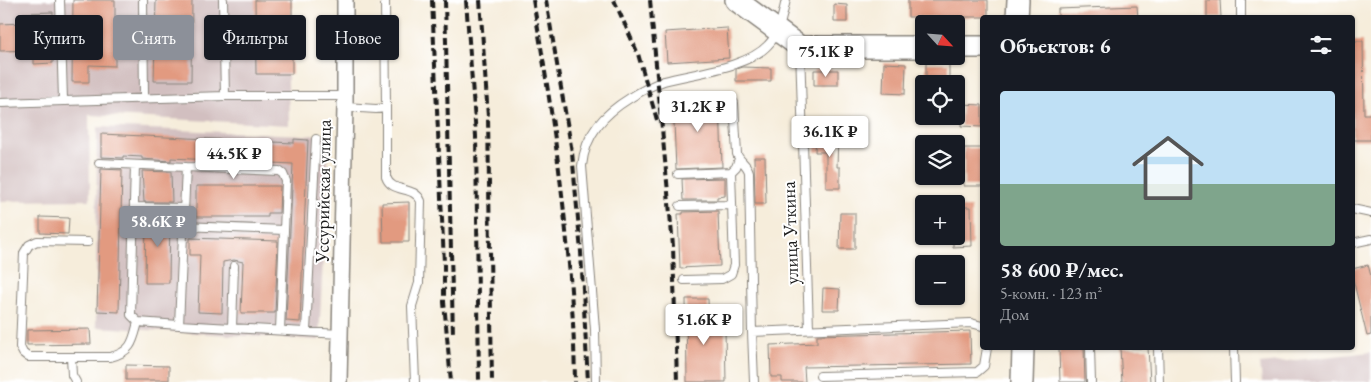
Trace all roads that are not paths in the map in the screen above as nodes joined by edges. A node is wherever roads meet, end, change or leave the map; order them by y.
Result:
1 (60, 0) edge
2 (143, 0) edge
3 (223, 0) edge
4 (345, 0) edge
5 (385, 0) edge
6 (736, 0) edge
7 (786, 0) edge
8 (1018, 0) edge
9 (1240, 0) edge
10 (1017, 15) edge
11 (1241, 15) edge
12 (778, 30) junction
13 (800, 47) junction
14 (915, 47) edge
15 (965, 47) edge
16 (980, 47) edge
17 (225, 96) junction
18 (144, 97) junction
19 (63, 100) junction
20 (345, 102) junction
21 (0, 103) edge
22 (734, 103) dead end
23 (386, 108) junction
24 (316, 139) dead end
25 (739, 159) junction
26 (99, 163) dead end
27 (135, 165) junction
28 (186, 167) junction
29 (731, 172) junction
30 (678, 174) dead end
31 (732, 205) junction
32 (680, 206) dead end
33 (134, 207) junction
34 (184, 208) junction
35 (1355, 209) edge
36 (1371, 213) edge
37 (183, 226) junction
38 (284, 230) junction
39 (1371, 239) edge
40 (88, 242) dead end
41 (1355, 242) edge
42 (234, 266) dead end
43 (684, 280) dead end
44 (138, 322) junction
45 (179, 325) junction
46 (980, 326) edge
47 (232, 328) junction
48 (809, 329) junction
49 (280, 330) junction
50 (306, 331) junction
51 (752, 332) junction
52 (340, 334) junction
53 (987, 350) edge
54 (1023, 350) edge
55 (1090, 350) edge
56 (1158, 350) edge
57 (1234, 350) edge
58 (71, 357) junction
59 (820, 376) dead end
60 (72, 380) edge
61 (339, 382) edge
62 (415, 382) edge
63 (596, 382) edge
64 (754, 382) edge
65 (1022, 382) edge
66 (1091, 382) edge
67 (1159, 382) edge
68 (1235, 382) edge

1 - 19 lane
2 - 18 lane
3 - 17 lane
4 - 20 street, Уссурийская улица
5 - 23 lane
6 - 12 main road
7 - 12 lane
8 - 10 main road
9 - 11 lane
12 - 13 main road
12 - 63 lane
13 - 14 main road
13 - 48 lane, улица Уткина
15 - 16 main road
17 - 18 lane
17 - 20 lane
18 - 19 lane
19 - 21 lane
20 - 23 lane
20 - 52 street, Уссурийская улица
22 - 25 lane
23 - 62 lane
24 - 50 lane
25 - 29 lane
25 - 51 lane
26 - 27 lane
27 - 28 lane
27 - 33 lane
28 - 34 lane
28 - 38 lane
29 - 30 lane
29 - 31 lane
31 - 32 lane
31 - 43 lane
33 - 34 lane
33 - 44 lane
34 - 37 lane
35 - 36 lane
37 - 38 lane
37 - 45 lane
38 - 49 lane
39 - 41 lane
40 - 58 lane
42 - 47 lane
44 - 45 lane
44 - 58 lane
45 - 47 lane
46 - 48 lane
47 - 49 lane
48 - 51 lane
49 - 50 lane
50 - 52 lane
51 - 64 lane
52 - 61 street, Уссурийская улица
53 - 59 lane
54 - 65 main road
55 - 66 lane
56 - 67 lane
57 - 68 lane
58 - 60 lane

